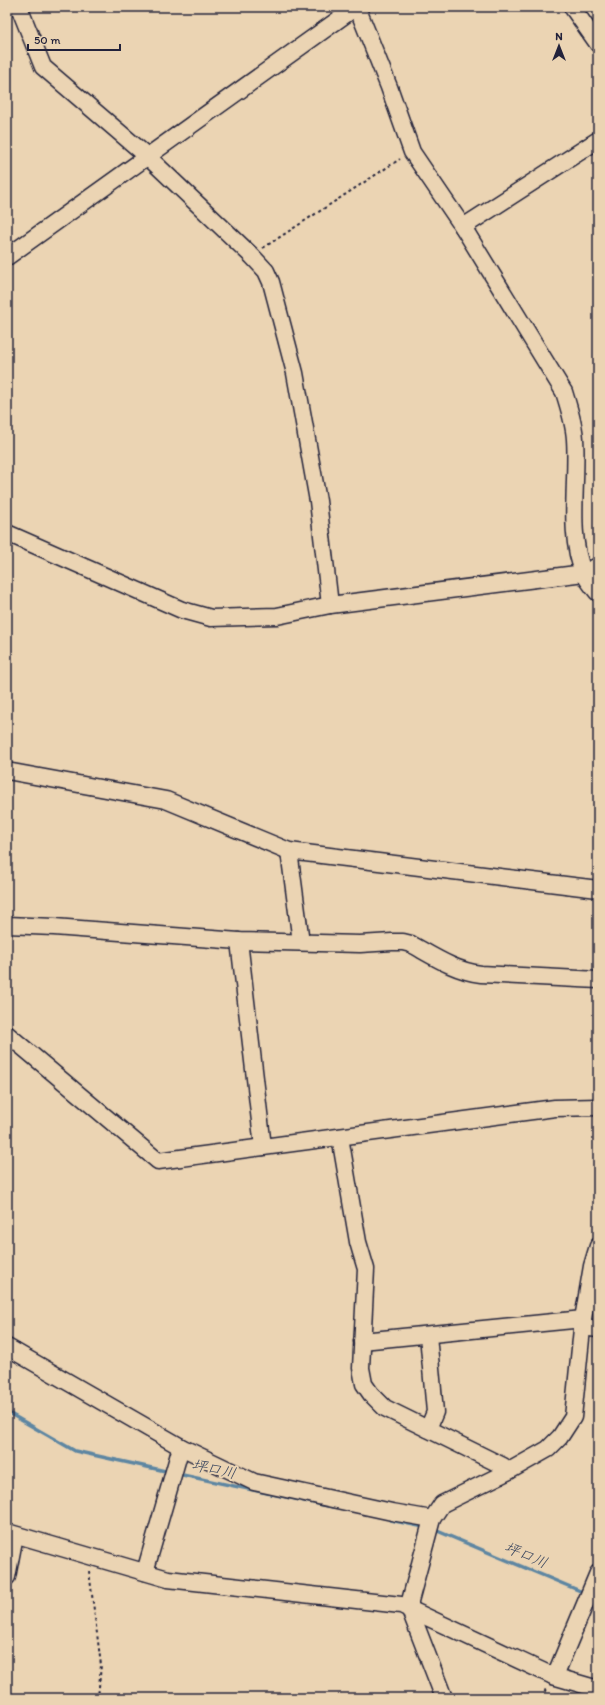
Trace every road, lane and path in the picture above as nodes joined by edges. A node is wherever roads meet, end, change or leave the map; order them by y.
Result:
1 (19, 7) edge
2 (356, 7) edge
3 (572, 7) edge
4 (598, 44) edge
5 (598, 140) edge
6 (412, 152) junction
7 (147, 156) junction
8 (463, 227) junction
9 (252, 256) junction
10 (7, 257) edge
11 (7, 533) edge
12 (591, 570) edge
13 (598, 593) edge
14 (330, 605) junction
15 (7, 771) edge
16 (289, 851) junction
17 (598, 889) edge
18 (7, 925) edge
19 (239, 941) junction
20 (301, 942) junction
21 (598, 980) edge
22 (7, 1034) edge
23 (598, 1107) edge
24 (340, 1137) junction
25 (264, 1147) junction
26 (598, 1246) edge
27 (588, 1325) edge
28 (428, 1335) junction
29 (362, 1341) junction
30 (7, 1347) edge
31 (428, 1429) junction
32 (181, 1448) junction
33 (509, 1471) junction
34 (432, 1519) junction
35 (11, 1533) edge
36 (87, 1556) junction
37 (145, 1572) junction
38 (598, 1574) edge
39 (7, 1577) edge
40 (410, 1610) junction
41 (552, 1676) junction
42 (598, 1689) edge
43 (98, 1698) edge
44 (444, 1698) edge

1 - 7 street
2 - 6 street
2 - 7 street
3 - 4 street
5 - 8 street
6 - 8 street
6 - 9 path
7 - 9 street
7 - 10 street
8 - 12 street
9 - 14 street
11 - 14 street
12 - 13 street
12 - 14 street
15 - 16 street
16 - 17 street
16 - 20 street
18 - 19 street
19 - 20 street
19 - 25 street
20 - 21 street
22 - 25 street
23 - 24 street
24 - 25 street
24 - 29 street
26 - 27 street
27 - 28 street
27 - 33 street
28 - 29 street
28 - 31 street
29 - 31 street
30 - 32 street
31 - 33 street
32 - 34 street
32 - 37 street
33 - 34 street
34 - 40 street
35 - 36 street
35 - 39 street
36 - 37 street
36 - 43 path
37 - 40 street
38 - 41 street
40 - 41 street
40 - 44 street
41 - 42 street

